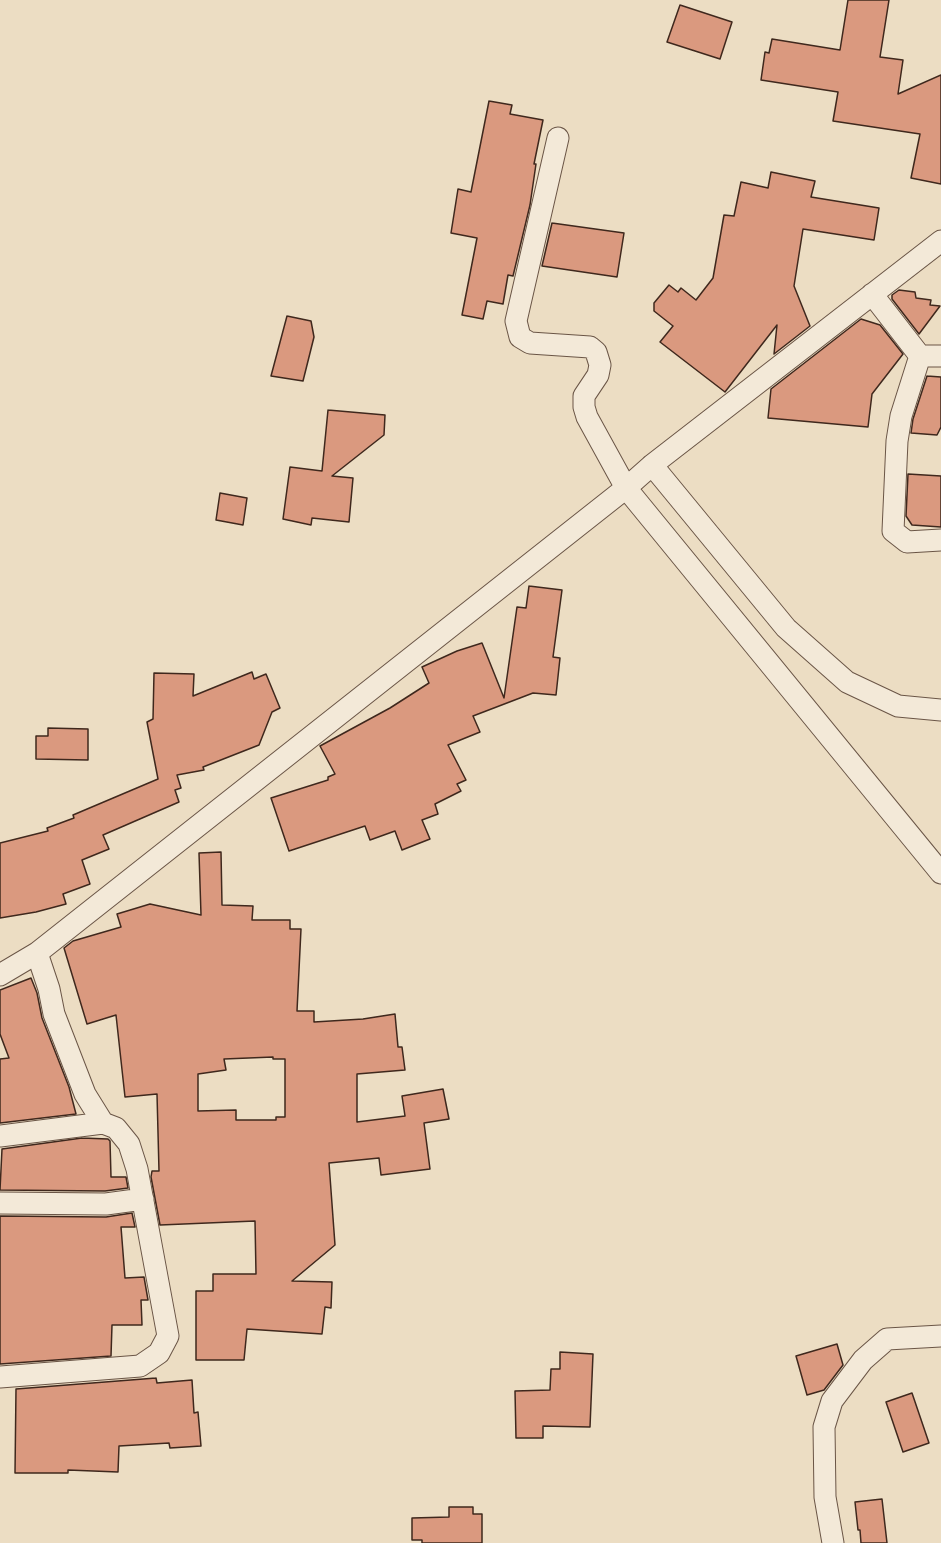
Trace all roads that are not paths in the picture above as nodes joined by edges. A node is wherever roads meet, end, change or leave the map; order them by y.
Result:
1 (558, 138) dead end
2 (941, 241) edge
3 (872, 294) junction
4 (920, 356) junction
5 (941, 356) edge
6 (652, 465) junction
7 (626, 488) junction
8 (941, 540) edge
9 (941, 710) edge
10 (941, 873) edge
11 (37, 953) junction
12 (0, 975) edge
13 (102, 1124) junction
14 (0, 1136) edge
15 (143, 1199) junction
16 (0, 1203) edge
17 (941, 1336) edge
18 (0, 1377) edge
19 (832, 1543) edge

1 - 7 street
2 - 3 street
3 - 4 street
3 - 6 street
4 - 5 street
4 - 8 street
6 - 7 street
6 - 9 street
7 - 10 street
7 - 11 street
11 - 12 street
11 - 13 street
13 - 14 street
13 - 15 street
15 - 16 street
15 - 18 street
17 - 19 street

